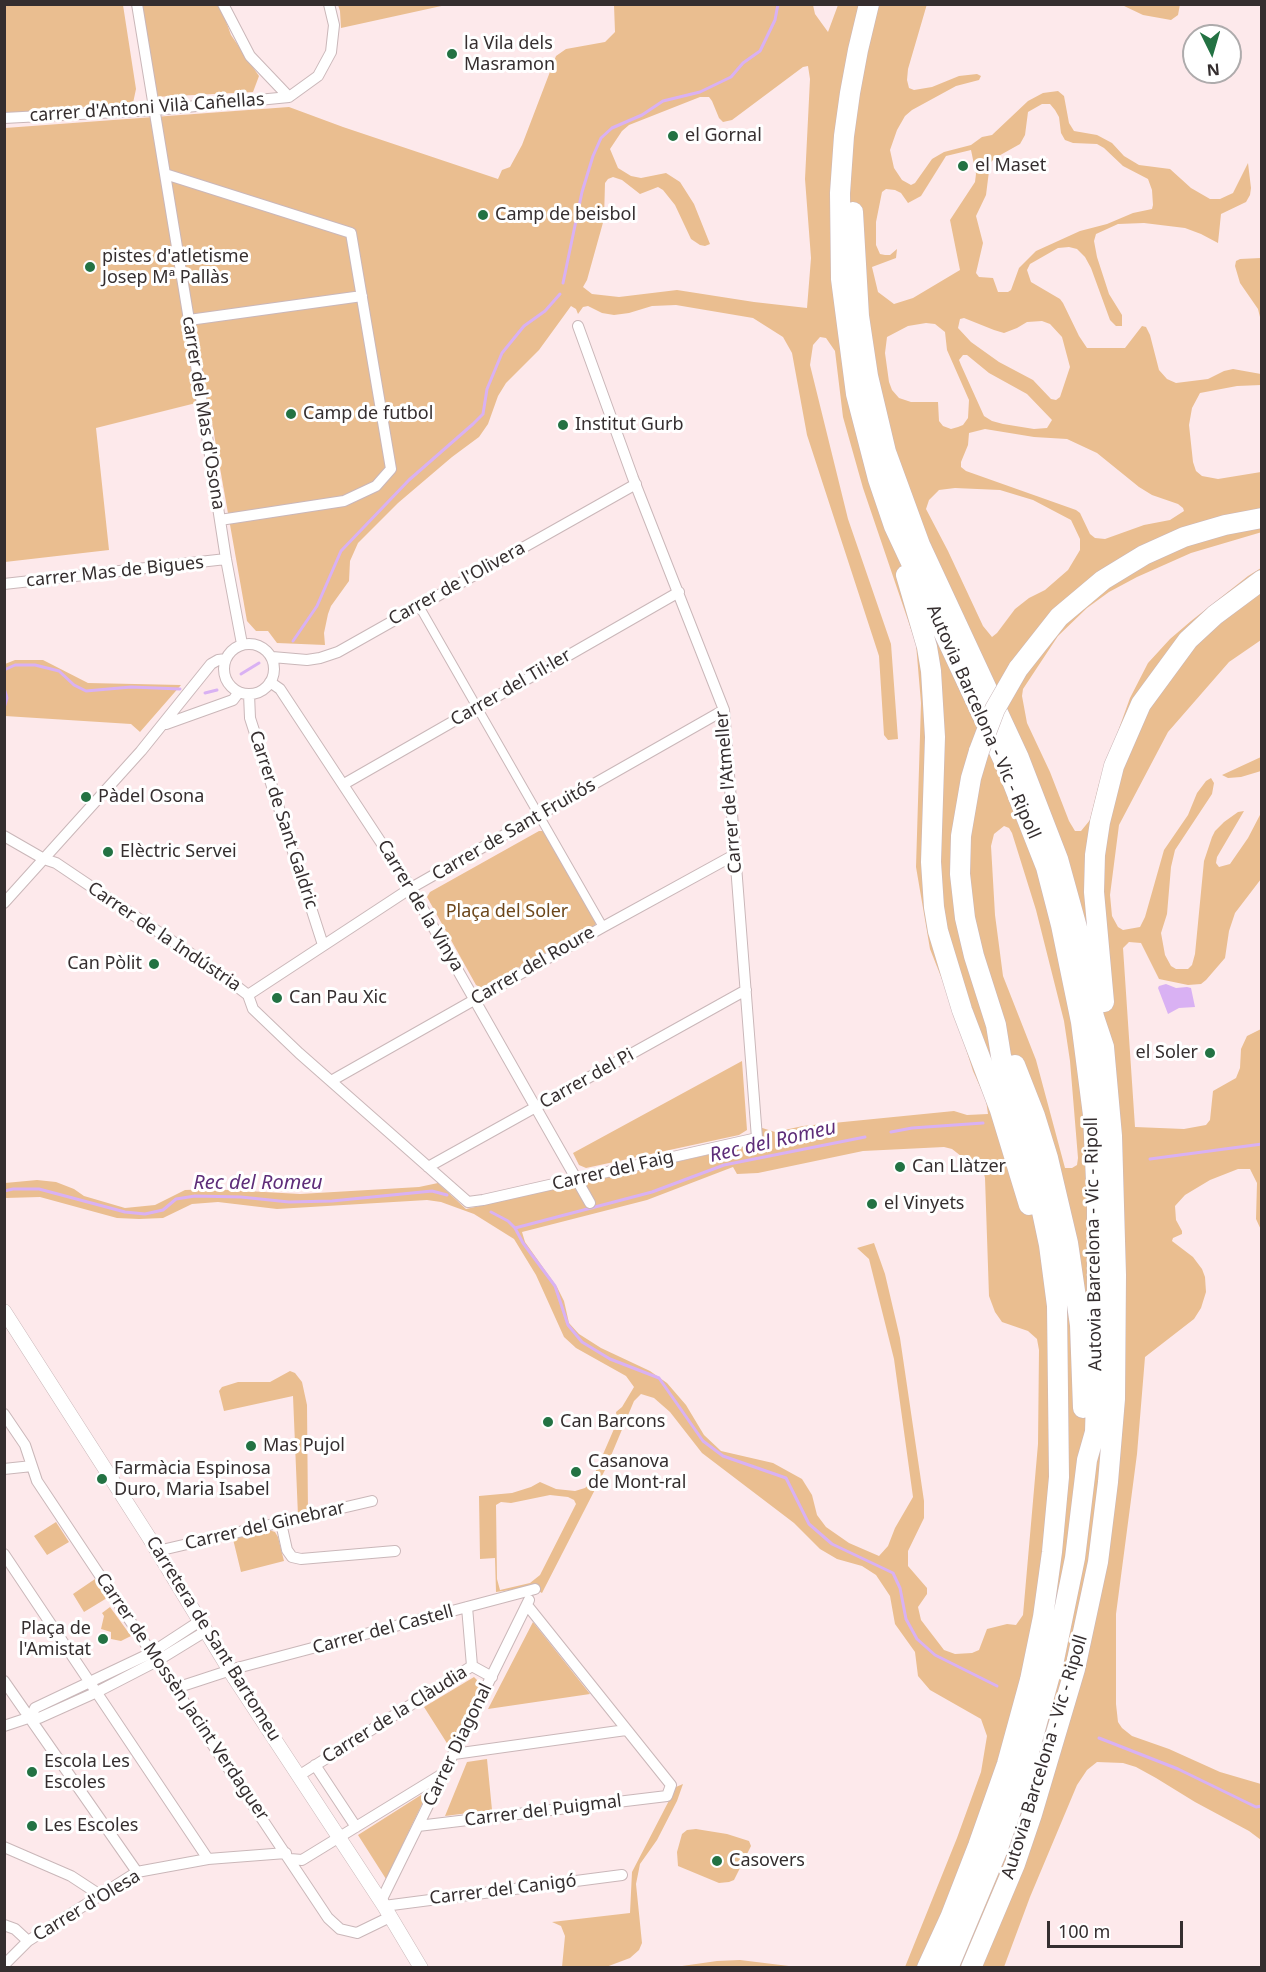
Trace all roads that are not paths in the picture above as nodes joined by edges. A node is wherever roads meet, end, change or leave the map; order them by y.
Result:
1 (137, 4) edge
2 (223, 4) edge
3 (329, 4) edge
4 (869, 4) edge
5 (879, 4) edge
6 (289, 97) junction
7 (154, 110) junction
8 (4, 118) edge
9 (165, 174) junction
10 (362, 297) junction
11 (189, 320) junction
12 (578, 326) dead end
13 (636, 484) junction
14 (1262, 518) edge
15 (220, 520) junction
16 (894, 526) junction
17 (226, 559) junction
18 (1262, 580) edge
19 (4, 584) edge
20 (679, 592) junction
21 (419, 606) junction
22 (242, 644) junction
23 (272, 657) junction
24 (226, 659) junction
25 (270, 682) junction
26 (244, 693) junction
27 (477, 707) junction
28 (724, 710) junction
29 (160, 728) junction
30 (344, 784) junction
31 (538, 815) junction
32 (4, 836) edge
33 (736, 854) junction
34 (44, 859) junction
35 (411, 888) junction
36 (4, 903) edge
37 (603, 927) junction
38 (323, 945) junction
39 (746, 990) junction
40 (248, 995) junction
41 (475, 1000) junction
42 (996, 1025) junction
43 (1104, 1047) junction
44 (331, 1081) junction
45 (536, 1107) junction
46 (757, 1138) joint
47 (428, 1167) junction
48 (578, 1178) junction
49 (468, 1202) joint
50 (590, 1203) dead end
51 (6, 1318) edge
52 (1058, 1359) junction
53 (4, 1414) edge
54 (1087, 1461) junction
55 (32, 1466) junction
56 (4, 1469) edge
57 (372, 1501) dead end
58 (281, 1523) junction
59 (395, 1551) dead end
60 (158, 1552) junction
61 (4, 1554) edge
62 (535, 1589) joint
63 (527, 1605) junction
64 (467, 1607) junction
65 (203, 1626) junction
66 (154, 1657) junction
67 (472, 1666) junction
68 (230, 1670) junction
69 (492, 1677) junction
70 (4, 1681) edge
71 (90, 1682) junction
72 (176, 1688) junction
73 (97, 1692) junction
74 (30, 1717) junction
75 (4, 1726) edge
76 (626, 1730) junction
77 (454, 1754) junction
78 (315, 1765) junction
79 (445, 1773) junction
80 (300, 1775) junction
81 (418, 1826) junction
82 (356, 1827) junction
83 (340, 1837) junction
84 (4, 1847) edge
85 (288, 1856) junction
86 (208, 1859) junction
87 (137, 1872) junction
88 (621, 1875) dead end
89 (100, 1895) junction
90 (385, 1908) junction
91 (4, 1925) edge
92 (28, 1941) junction
93 (4, 1965) edge
94 (421, 1968) edge
95 (927, 1968) edge
96 (948, 1968) edge
97 (971, 1968) edge

1 - 7 street, carrer del Mas d'Osona
2 - 6 street
3 - 6 street
4 - 16 highway, Autovia Barcelona - Vic - Ripoll
5 - 43 highway, Autovia Barcelona - Vic - Ripoll
6 - 7 street, carrer d'Antoni Vilà Cañellas
7 - 8 street, carrer d'Antoni Vilà Cañellas
7 - 9 street, carrer del Mas d'Osona
9 - 10 street
9 - 11 street, carrer del Mas d'Osona
10 - 11 street
10 - 15 street
11 - 15 street, carrer del Mas d'Osona
12 - 13 street, Carrer de l'Atmeller
13 - 20 street, Carrer de l'Atmeller
13 - 21 street, Carrer de l'Olivera
14 - 42 highway, bridge
15 - 17 street, carrer del Mas d'Osona
16 - 52 highway
16 - 54 highway, Autovia Barcelona - Vic - Ripoll
17 - 19 street, carrer Mas de Bigues
17 - 22 street, carrer del Mas d'Osona
18 - 43 highway
20 - 27 street, Carrer del Til·ler
20 - 28 street, Carrer de l'Atmeller
21 - 23 street, Carrer de l'Olivera
21 - 27 street
22 - 23 street
22 - 24 street
23 - 25 street
24 - 26 street
24 - 29 street
25 - 26 street
25 - 30 street, Carrer de la Vinya
26 - 29 street
26 - 38 street, Carrer de Sant Galdric
27 - 30 street, Carrer del Til·ler
27 - 31 street
28 - 31 street, Carrer de Sant Fruitós
28 - 33 street, Carrer de l'Atmeller
29 - 34 street
30 - 35 street, Carrer de la Vinya
31 - 35 street, Carrer de Sant Fruitós
31 - 37 street
32 - 34 street, Carrer de la Indústria
33 - 37 street, Carrer del Roure
33 - 39 street, Carrer de l'Atmeller
34 - 36 street
34 - 40 street, Carrer de la Indústria
35 - 38 street, Carrer de Sant Fruitós
35 - 41 street, Carrer de la Vinya
37 - 41 street, Carrer del Roure
38 - 40 street, Carrer de Sant Fruitós
39 - 45 street, Carrer del Pi
39 - 46 street, Carrer de l'Atmeller
40 - 44 street, Carrer de la Indústria
41 - 44 street, Carrer del Roure
41 - 45 street, Carrer de la Vinya
42 - 52 highway
42 - 54 highway
43 - 97 highway, Autovia Barcelona - Vic - Ripoll
44 - 47 street, Carrer de la Indústria
45 - 47 street, Carrer del Pi
45 - 48 street, Carrer de la Vinya
46 - 48 street, Carrer del Faig
47 - 49 street, Carrer de la Indústria
48 - 49 street, Carrer del Faig
48 - 50 street, Carrer de la Vinya
51 - 60 street, Carretera de Sant Bartomeu
52 - 95 highway
53 - 55 street, Carrer de Mossèn Jacint Verdaguer
54 - 96 highway, Autovia Barcelona - Vic - Ripoll
55 - 56 street
55 - 66 street, Carrer de Mossèn Jacint Verdaguer
57 - 58 street, Carrer del Ginebrar
58 - 59 street
58 - 60 street, Carrer del Ginebrar
60 - 65 street, Carretera de Sant Bartomeu
61 - 71 street
62 - 63 street, Carrer Diagonal
62 - 64 street, Carrer del Castell
63 - 69 street, Carrer Diagonal
63 - 76 street
64 - 67 street
64 - 68 street, Carrer del Castell
65 - 66 street
65 - 68 street, Carretera de Sant Bartomeu
66 - 71 street
66 - 72 street, Carrer de Mossèn Jacint Verdaguer
66 - 73 street
67 - 69 street, Carrer de la Clàudia
67 - 78 street, Carrer de la Clàudia
68 - 72 street
68 - 80 street, Carretera de Sant Bartomeu
69 - 77 street, Carrer Diagonal
70 - 74 street
71 - 73 street
71 - 74 street
72 - 85 street, Carrer de Mossèn Jacint Verdaguer
73 - 74 street
73 - 86 street
74 - 75 street
74 - 87 street
76 - 77 street
76 - 81 street, Carrer del Puigmal
77 - 79 street, Carrer Diagonal
78 - 80 street, Carrer de la Clàudia
78 - 82 street
79 - 81 street, Carrer Diagonal
79 - 82 street, Carrer d'Olesa
80 - 83 street, Carretera de Sant Bartomeu
81 - 90 street, Carrer Diagonal
82 - 83 street, Carrer d'Olesa
83 - 85 street, Carrer d'Olesa
83 - 90 street, Carretera de Sant Bartomeu
84 - 89 street
85 - 86 street, Carrer d'Olesa
85 - 90 street, Carrer de Mossèn Jacint Verdaguer
86 - 87 street, Carrer d'Olesa
87 - 89 street, Carrer d'Olesa
88 - 90 street, Carrer del Canigó
89 - 92 street, Carrer d'Olesa
90 - 94 street, Carretera de Sant Bartomeu
91 - 92 street
92 - 93 street, Carrer d'Olesa

